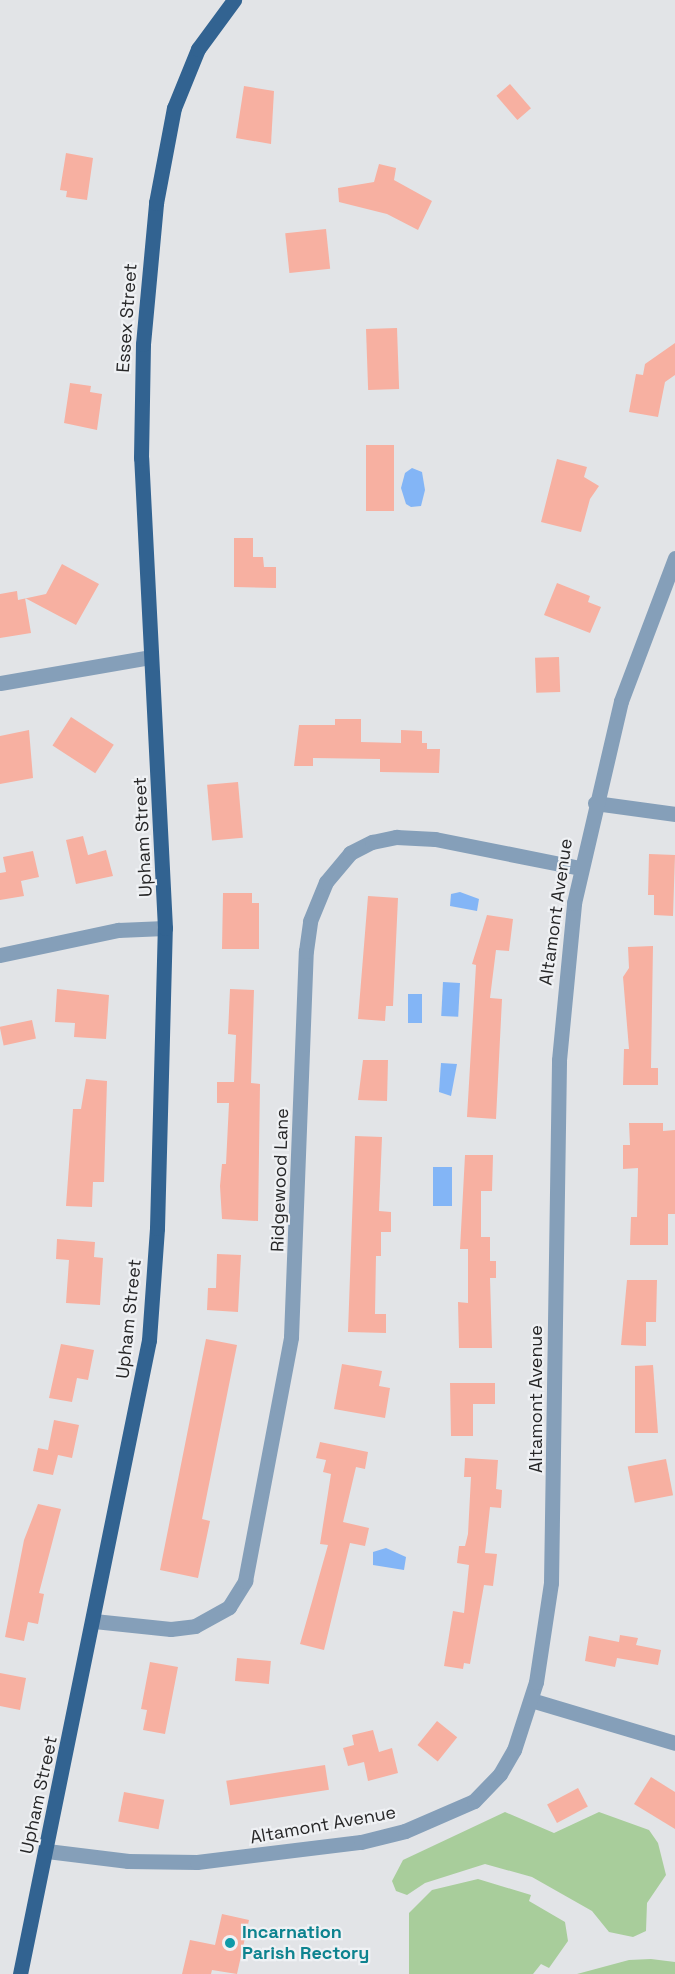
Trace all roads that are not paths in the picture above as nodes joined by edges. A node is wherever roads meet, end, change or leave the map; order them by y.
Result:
1 (234, 0) edge
2 (675, 558) edge
3 (150, 657) junction
4 (0, 683) edge
5 (595, 803) junction
6 (675, 814) edge
7 (580, 868) junction
8 (165, 928) junction
9 (0, 955) edge
10 (94, 1621) junction
11 (531, 1700) junction
12 (675, 1743) edge
13 (47, 1851) junction
14 (20, 1974) edge

1 - 3 main road, Essex Street
2 - 5 street, Altamont Avenue
3 - 4 street
3 - 8 main road, Upham Street
5 - 6 street
5 - 7 street, Altamont Avenue
7 - 10 street, Ridgewood Lane
7 - 11 street, Altamont Avenue
8 - 9 street
8 - 10 main road, Upham Street
10 - 13 main road, Upham Street
11 - 12 street
11 - 13 street, Altamont Avenue
13 - 14 main road, Upham Street

